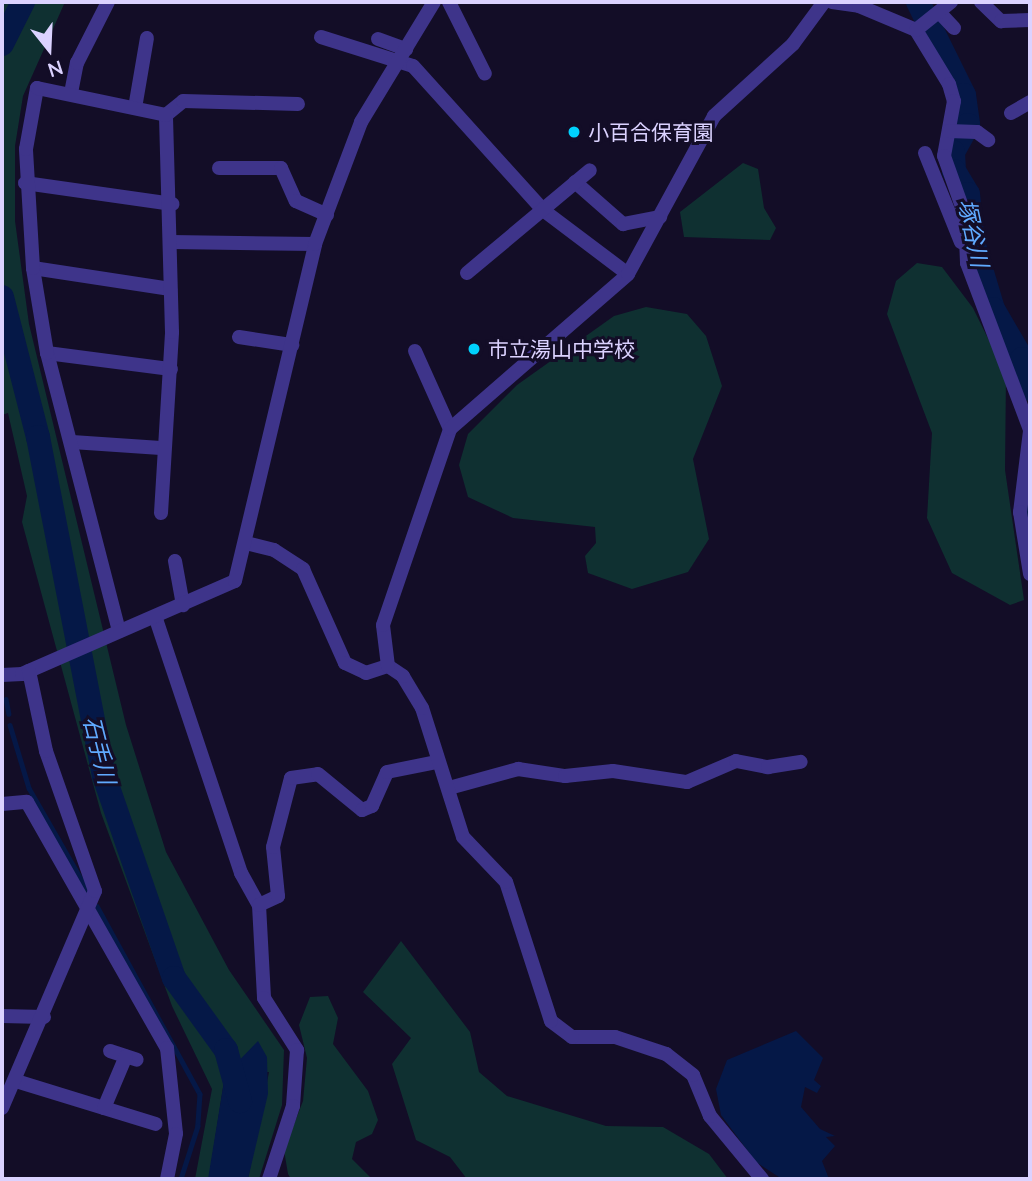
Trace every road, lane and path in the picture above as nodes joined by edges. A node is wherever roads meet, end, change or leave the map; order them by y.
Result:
1 (108, 2) edge
2 (434, 2) edge
3 (449, 2) edge
4 (824, 2) edge
5 (832, 2) edge
6 (951, 2) edge
7 (981, 2) edge
8 (1030, 20) edge
9 (927, 21) junction
10 (954, 28) dead end
11 (321, 37) dead end
12 (147, 38) dead end
13 (378, 39) dead end
14 (406, 49) junction
15 (398, 62) junction
16 (485, 74) dead end
17 (71, 93) junction
18 (1030, 102) edge
19 (298, 104) dead end
20 (135, 108) junction
21 (1011, 113) dead end
22 (166, 115) junction
23 (961, 131) junction
24 (988, 140) dead end
25 (925, 153) dead end
26 (219, 168) dead end
27 (590, 170) dead end
28 (575, 182) junction
29 (25, 183) junction
30 (173, 204) junction
31 (543, 210) junction
32 (327, 215) junction
33 (660, 217) junction
34 (171, 242) junction
35 (316, 244) junction
36 (967, 263) junction
37 (33, 268) junction
38 (467, 273) dead end
39 (628, 274) junction
40 (170, 289) junction
41 (239, 337) dead end
42 (292, 345) junction
43 (415, 351) dead end
44 (47, 353) junction
45 (171, 369) junction
46 (450, 429) junction
47 (1030, 430) edge
48 (72, 442) junction
49 (161, 447) junction
50 (161, 513) dead end
51 (246, 543) junction
52 (175, 561) dead end
53 (1030, 573) edge
54 (183, 605) junction
55 (156, 619) junction
56 (115, 632) junction
57 (388, 666) junction
58 (29, 671) junction
59 (2, 675) edge
60 (436, 762) junction
61 (801, 762) dead end
62 (449, 789) junction
63 (2, 804) edge
64 (259, 905) junction
65 (90, 914) junction
66 (2, 1016) edge
67 (44, 1017) junction
68 (110, 1051) dead end
69 (16, 1081) junction
70 (2, 1108) edge
71 (104, 1108) junction
72 (156, 1124) dead end
73 (167, 1179) edge
74 (269, 1179) edge
75 (762, 1179) edge

1 - 17 street
2 - 14 street
3 - 16 street
4 - 33 street
5 - 9 street
6 - 9 street
7 - 8 street
9 - 10 street
9 - 23 street
11 - 15 street
12 - 20 street
13 - 14 street
14 - 15 street
15 - 31 street
15 - 32 street
17 - 20 street
17 - 29 street
18 - 21 street
19 - 22 street
20 - 22 street
22 - 30 street
23 - 24 street
23 - 36 street
25 - 36 street
26 - 32 street
27 - 28 street
28 - 31 street
28 - 33 street
29 - 30 street
29 - 37 street
30 - 34 street
31 - 38 street
31 - 39 street
32 - 35 street
33 - 39 street
34 - 35 street
34 - 40 street
35 - 42 street
36 - 47 street
37 - 40 street
37 - 44 street
39 - 46 street
40 - 45 street
41 - 42 street
42 - 51 street
43 - 46 street
44 - 45 street
44 - 48 street
45 - 49 street
46 - 57 street
47 - 53 street
48 - 49 street
48 - 56 street
49 - 50 street
51 - 54 street
51 - 57 street
52 - 54 street
54 - 55 street
55 - 56 street
55 - 64 street
56 - 58 street
57 - 60 street
58 - 59 street
58 - 65 street
60 - 62 street
60 - 64 street
61 - 62 street
62 - 75 street
63 - 65 street
64 - 74 street
65 - 67 street
65 - 73 street
66 - 67 street
67 - 69 street
68 - 71 street
69 - 70 street
69 - 71 street
71 - 72 street

